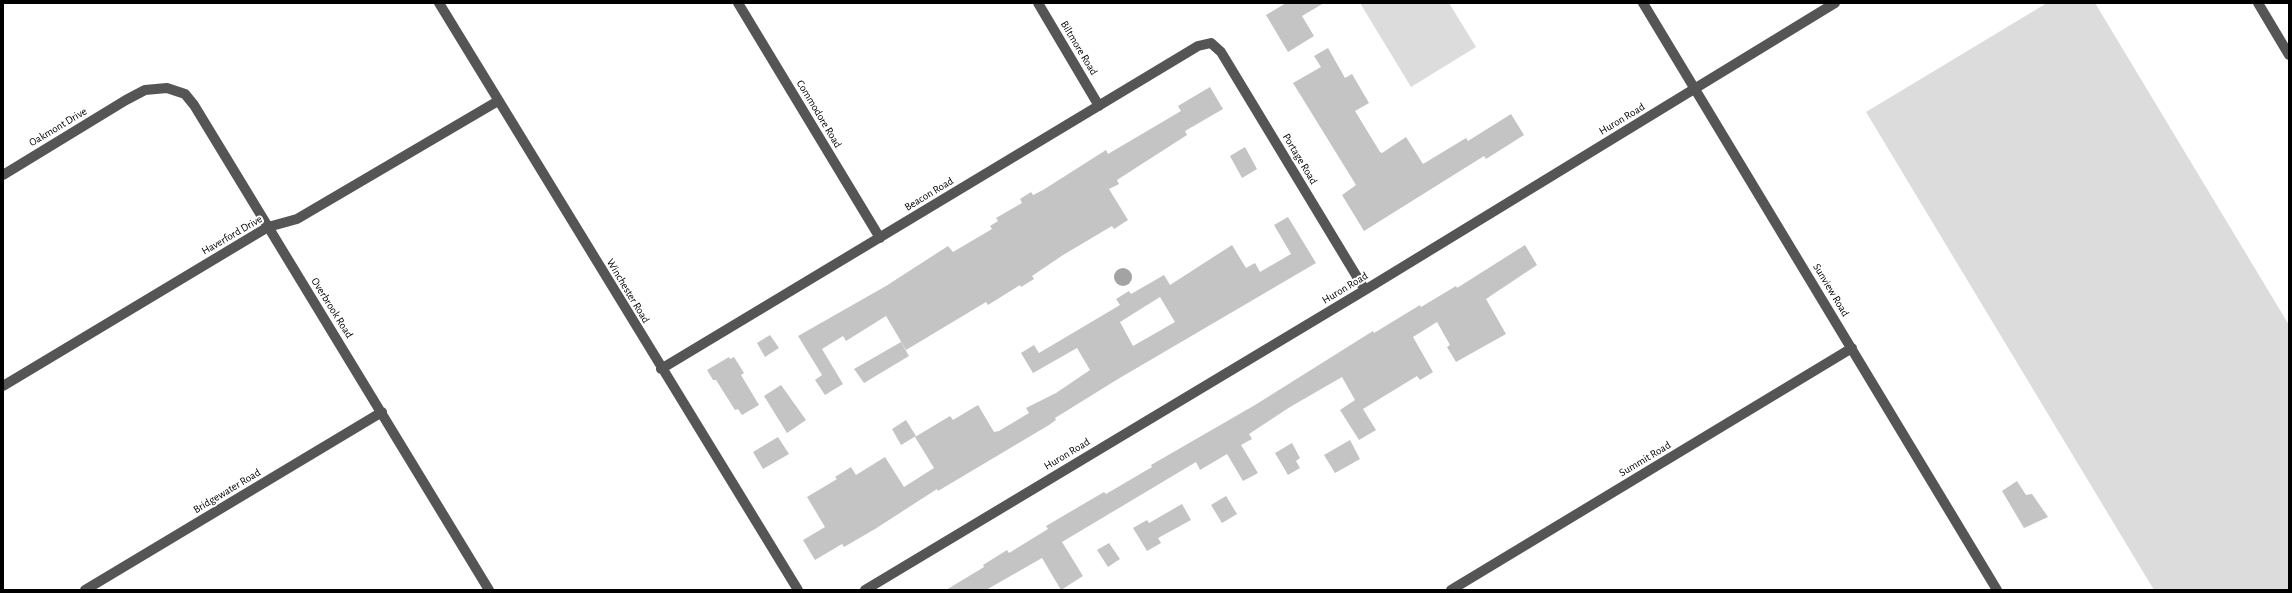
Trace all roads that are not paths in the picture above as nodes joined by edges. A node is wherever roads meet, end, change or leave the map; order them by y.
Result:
1 (439, 3) edge
2 (738, 3) edge
3 (1038, 3) edge
4 (1643, 3) edge
5 (1835, 3) edge
6 (2258, 3) edge
7 (1211, 43) joint
8 (2289, 55) edge
9 (1695, 89) junction
10 (126, 100) joint
11 (498, 101) junction
12 (1099, 106) junction
13 (3, 175) edge
14 (268, 227) junction
15 (880, 238) junction
16 (1365, 290) junction
17 (1852, 348) junction
18 (662, 369) junction
19 (3, 386) edge
20 (382, 412) junction
21 (85, 590) edge
22 (489, 590) edge
23 (798, 590) edge
24 (865, 590) edge
25 (1451, 590) edge
26 (1997, 590) edge

1 - 11 street, Winchester Road
2 - 15 street, Commodore Road
3 - 12 street, Biltmore Road
4 - 9 street, Sunview Road
5 - 9 street, Huron Road
6 - 8 street
7 - 12 street, Beacon Road
7 - 16 street, Portage Road
9 - 16 street, Huron Road
9 - 17 street, Sunview Road
10 - 13 street, Oakmont Drive
10 - 14 street, Overbrook Road
11 - 14 street, Haverford Drive
11 - 18 street, Winchester Road
12 - 15 street, Beacon Road
14 - 19 street, Haverford Drive
14 - 20 street, Overbrook Road
15 - 18 street, Beacon Road
16 - 24 street, Huron Road
17 - 25 street, Summit Road
17 - 26 street, Sunview Road
18 - 23 street, Winchester Road
20 - 21 street, Bridgewater Road
20 - 22 street, Overbrook Road

